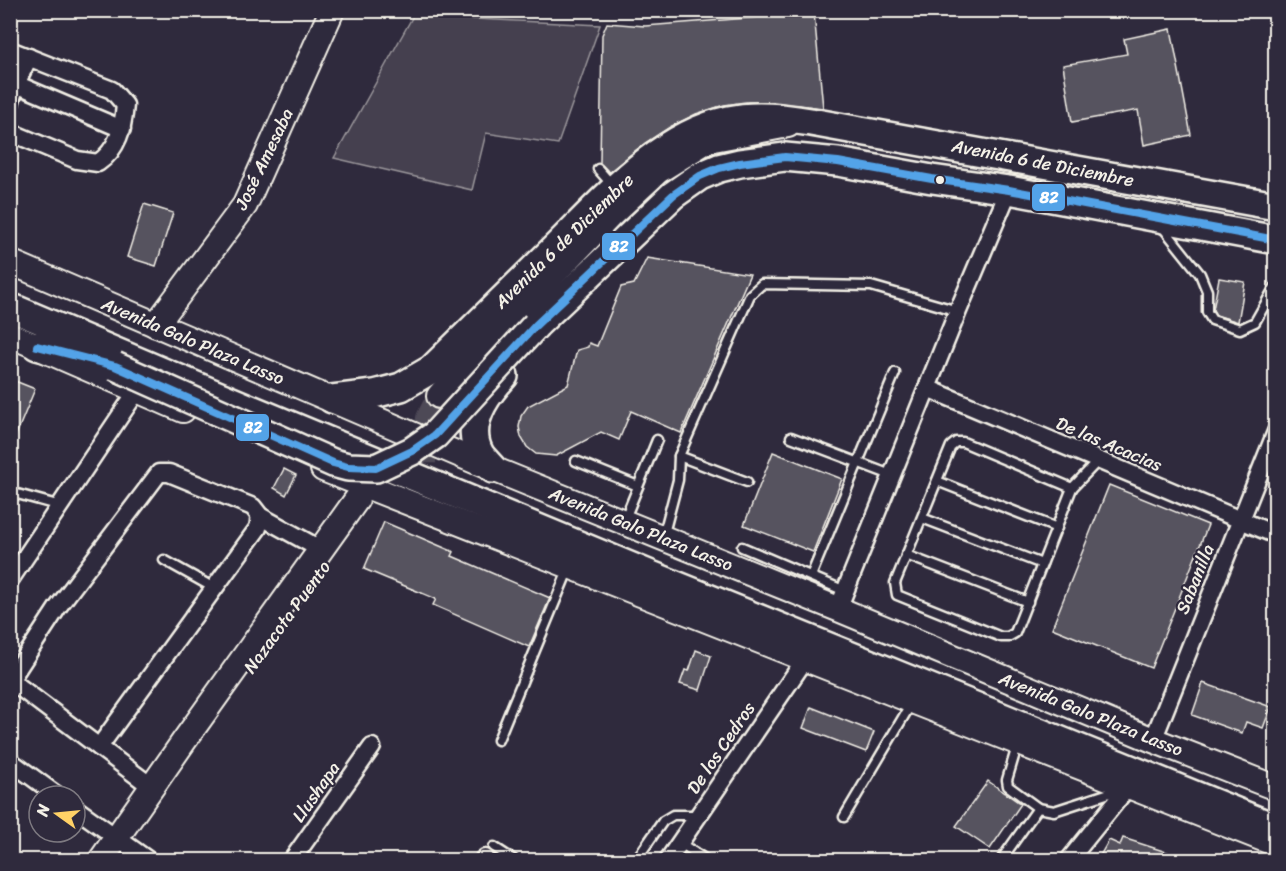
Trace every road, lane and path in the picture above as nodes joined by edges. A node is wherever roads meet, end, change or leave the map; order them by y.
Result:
1 (332, 10) edge
2 (10, 50) edge
3 (29, 57) junction
4 (16, 84) junction
5 (10, 104) edge
6 (811, 122) junction
7 (123, 129) junction
8 (10, 132) edge
9 (598, 169) dead end
10 (615, 189) junction
11 (1009, 190) junction
12 (1275, 206) edge
13 (1155, 217) junction
14 (1275, 240) edge
15 (10, 262) edge
16 (588, 277) junction
17 (1275, 285) edge
18 (10, 289) edge
19 (10, 306) edge
20 (958, 311) junction
21 (156, 325) junction
22 (10, 335) edge
23 (37, 346) junction
24 (895, 373) dead end
25 (927, 388) junction
26 (137, 391) junction
27 (439, 396) tunnel mouth
28 (332, 399) junction
29 (1275, 432) edge
30 (791, 437) dead end
31 (657, 440) dead end
32 (679, 456) junction
33 (576, 461) dead end
34 (1098, 461) junction
35 (858, 462) junction
36 (492, 469) junction
37 (338, 474) junction
38 (891, 475) junction
39 (937, 481) junction
40 (747, 482) dead end
41 (638, 486) junction
42 (1072, 488) junction
43 (10, 492) edge
44 (390, 496) junction
45 (357, 499) dead end
46 (62, 506) junction
47 (260, 516) junction
48 (922, 518) junction
49 (1239, 521) junction
50 (623, 522) junction
51 (495, 526) dead end
52 (1056, 528) junction
53 (1275, 536) edge
54 (663, 538) junction
55 (309, 543) junction
56 (742, 547) dead end
57 (906, 555) junction
58 (164, 560) dead end
59 (1042, 564) junction
60 (569, 567) junction
61 (811, 576) junction
62 (10, 580) edge
63 (214, 588) junction
64 (842, 600) junction
65 (1028, 602) junction
66 (692, 614) junction
67 (807, 658) junction
68 (11, 679) edge
69 (913, 701) junction
70 (498, 740) dead end
71 (1153, 740) junction
72 (184, 741) junction
73 (1018, 743) junction
74 (99, 747) junction
75 (372, 747) dead end
76 (10, 761) edge
77 (42, 784) edge
78 (152, 787) junction
79 (1128, 787) junction
80 (1275, 788) edge
81 (1038, 808) junction
82 (1275, 810) edge
83 (699, 815) junction
84 (87, 817) edge
85 (844, 817) dead end
86 (1275, 828) edge
87 (117, 839) junction
88 (680, 843) junction
89 (1275, 844) edge
90 (487, 855) edge
91 (101, 861) edge
92 (148, 861) edge
93 (292, 861) edge
94 (514, 861) edge
95 (636, 861) edge
96 (668, 861) edge
97 (706, 861) edge
98 (1001, 861) edge
99 (1069, 861) edge

1 - 21 main road, José Amesaba
2 - 3 street
3 - 4 street
3 - 7 street
4 - 5 street
4 - 7 street
6 - 10 main road, Avenida 6 de Diciembre
6 - 12 main road, Avenida 6 de Diciembre
6 - 27 main road, Avenida 6 de Diciembre
7 - 8 street
9 - 10 lane
10 - 28 main road, Avenida 6 de Diciembre
11 - 13 main road, Avenida 6 de Diciembre
11 - 16 main road, Avenida 6 de Diciembre
11 - 20 street
13 - 14 main road, Avenida 6 de Diciembre
13 - 17 lane
15 - 21 main road, Avenida Galo Plaza Lasso
16 - 23 main road, bridge
16 - 36 main road
18 - 82 main road, Avenida Galo Plaza Lasso
19 - 86 main road, Avenida Galo Plaza Lasso
20 - 25 street
20 - 32 lane
21 - 28 main road, Avenida Galo Plaza Lasso
22 - 23 main road
23 - 26 main road
24 - 35 lane
25 - 34 street, De las Acacias
25 - 38 street
26 - 37 main road
26 - 46 street
28 - 36 main road, Avenida Galo Plaza Lasso
29 - 49 street, Sabanilla
30 - 35 lane
31 - 41 lane
32 - 40 lane
32 - 54 lane
33 - 41 lane
34 - 42 lane
34 - 49 street, De las Acacias
35 - 38 lane
35 - 61 lane
36 - 50 main road, Avenida Galo Plaza Lasso
37 - 44 main road
37 - 55 main road
38 - 64 street
39 - 42 lane
39 - 48 lane
39 - 52 lane
41 - 50 lane
42 - 52 lane
43 - 46 lane
44 - 60 main road
44 - 72 main road, Nazacota Puento
45 - 72 main road, Nazacota Puento
46 - 62 street
47 - 55 street
47 - 63 street
47 - 68 street
48 - 57 lane
48 - 59 lane
49 - 53 street, De las Acacias
49 - 71 street, Sabanilla
50 - 54 main road, Avenida Galo Plaza Lasso
51 - 66 main road
52 - 59 lane
54 - 64 main road, Avenida Galo Plaza Lasso
55 - 72 main road
56 - 61 lane
57 - 65 lane
57 - 65 lane
58 - 63 lane
59 - 65 lane
60 - 66 main road
60 - 70 lane
61 - 64 lane
63 - 74 street
64 - 71 main road, Avenida Galo Plaza Lasso
66 - 67 main road
67 - 69 main road
67 - 83 street, De los Cedros
68 - 74 street
69 - 73 main road
69 - 85 lane
71 - 80 main road, Avenida Galo Plaza Lasso
72 - 78 main road, Nazacota Puento
73 - 79 main road
73 - 81 lane
74 - 78 street
75 - 93 street, Llushapa
76 - 77 street
78 - 87 main road, Nazacota Puento
79 - 81 lane
79 - 89 main road
79 - 99 street
81 - 98 lane
83 - 88 street, De los Cedros
83 - 95 lane
84 - 87 street
87 - 91 main road, Nazacota Puento
87 - 92 street
88 - 96 street, De los Cedros
88 - 97 lane
90 - 94 lane

